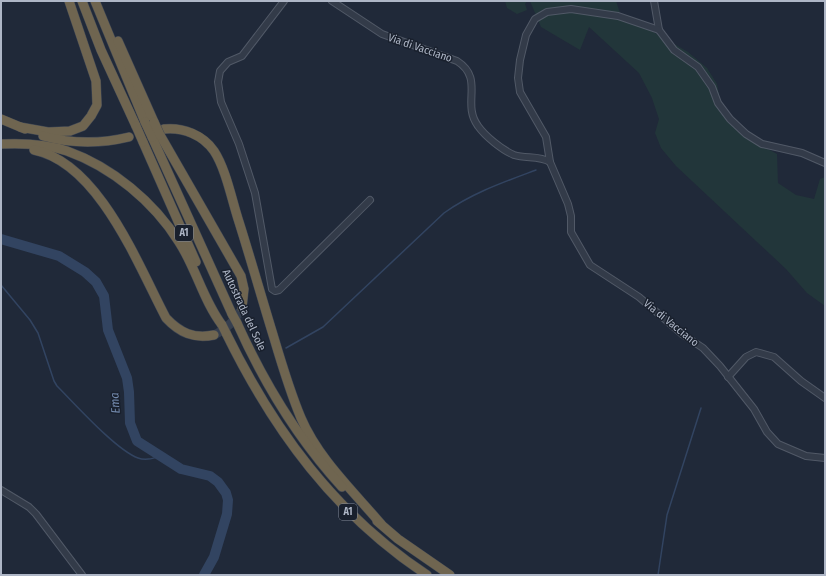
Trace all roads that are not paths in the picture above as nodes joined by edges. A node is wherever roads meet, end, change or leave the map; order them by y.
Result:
1 (69, 1) edge
2 (82, 1) edge
3 (96, 1) edge
4 (284, 1) edge
5 (332, 1) edge
6 (654, 1) edge
7 (659, 30) junction
8 (1, 119) edge
9 (20, 127) junction
10 (159, 134) junction
11 (129, 137) dead end
12 (3, 144) edge
13 (550, 162) junction
14 (825, 163) edge
15 (370, 200) dead end
16 (242, 308) tunnel mouth
17 (224, 329) junction
18 (214, 335) tunnel mouth
19 (728, 377) junction
20 (825, 398) edge
21 (825, 458) edge
22 (1, 490) edge
23 (381, 524) junction
24 (82, 575) edge
25 (427, 575) edge
26 (450, 575) edge

1 - 9 highway
2 - 17 highway, A1, bridge
3 - 10 highway, Autostrada del Sole / A1, bridge
4 - 15 street
5 - 13 street, Via di Vacciano
6 - 7 street
7 - 13 street, Via di Vacciano
7 - 14 street
8 - 9 highway
9 - 11 highway
10 - 16 highway
10 - 23 highway, Autostrada del Sole / A1, bridge
10 - 23 highway
12 - 17 highway
12 - 18 highway
13 - 19 street, Via di Vacciano
17 - 25 highway, A1
19 - 20 street
19 - 21 street, Via di Vacciano
22 - 24 street
23 - 26 highway, Autostrada del Sole / A1

